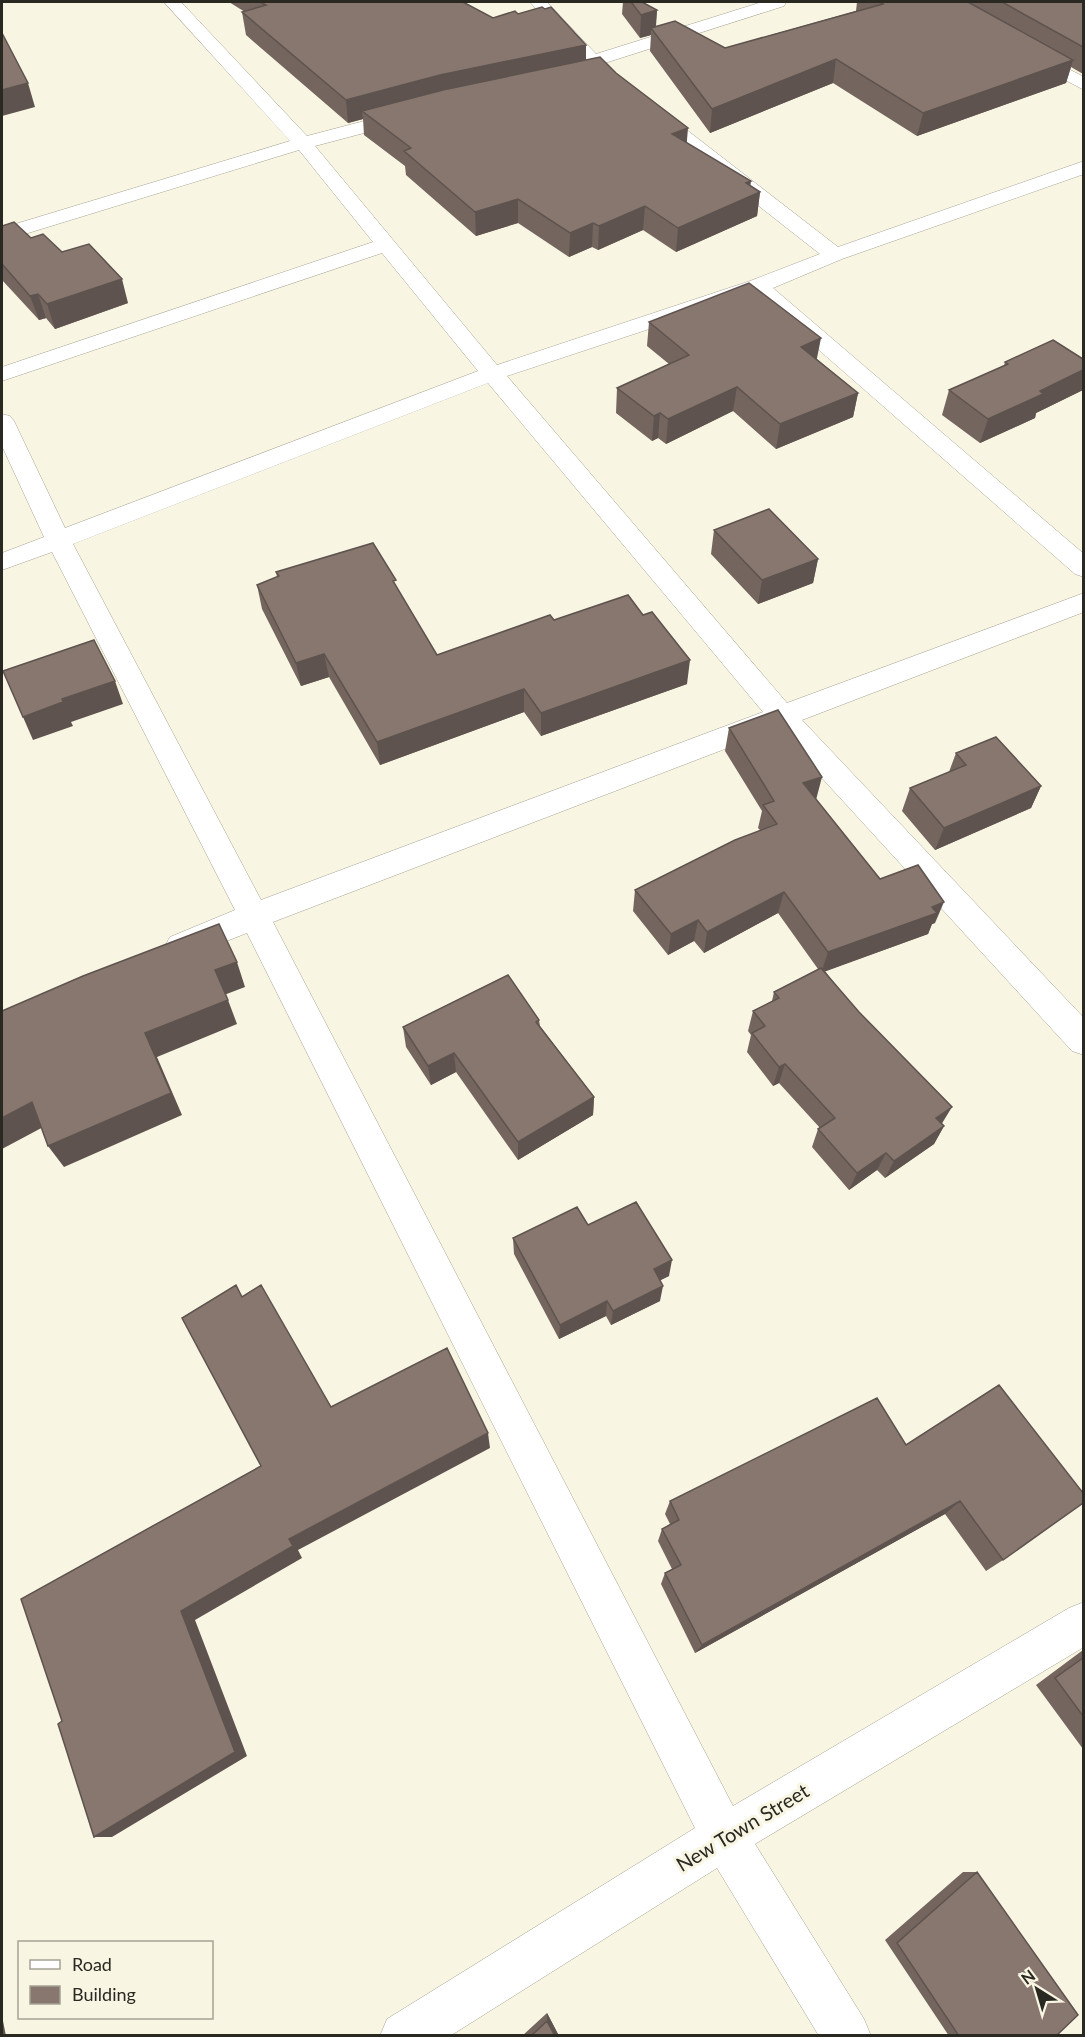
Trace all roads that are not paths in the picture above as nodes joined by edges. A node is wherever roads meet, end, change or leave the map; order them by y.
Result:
1 (172, 2) edge
2 (537, 2) edge
3 (778, 2) edge
4 (1012, 44) edge
5 (598, 66) junction
6 (580, 76) edge
7 (1083, 85) edge
8 (419, 112) edge
9 (303, 143) junction
10 (1083, 167) edge
11 (2, 235) edge
12 (387, 244) junction
13 (835, 255) junction
14 (758, 286) junction
15 (494, 373) junction
16 (2, 374) edge
17 (2, 421) edge
18 (58, 540) junction
19 (2, 562) edge
20 (1083, 568) edge
21 (1083, 602) edge
22 (781, 715) junction
23 (254, 916) junction
24 (159, 955) edge
25 (1083, 1041) edge
26 (1083, 1623) edge
27 (724, 1837) junction
28 (404, 2036) edge
29 (847, 2036) edge

1 - 9 street
2 - 5 street
3 - 5 street
4 - 7 street
5 - 6 street
5 - 13 street
8 - 9 street
9 - 11 street
9 - 12 street
10 - 13 street
12 - 15 street
12 - 16 street
13 - 14 street
14 - 15 street
14 - 20 street
15 - 18 street
15 - 22 street
17 - 18 street
18 - 19 street
18 - 23 street
21 - 22 street
22 - 23 street
22 - 25 street
23 - 24 street
23 - 27 street
26 - 27 street, New Town Street
27 - 28 street, New Town Street
27 - 29 street

